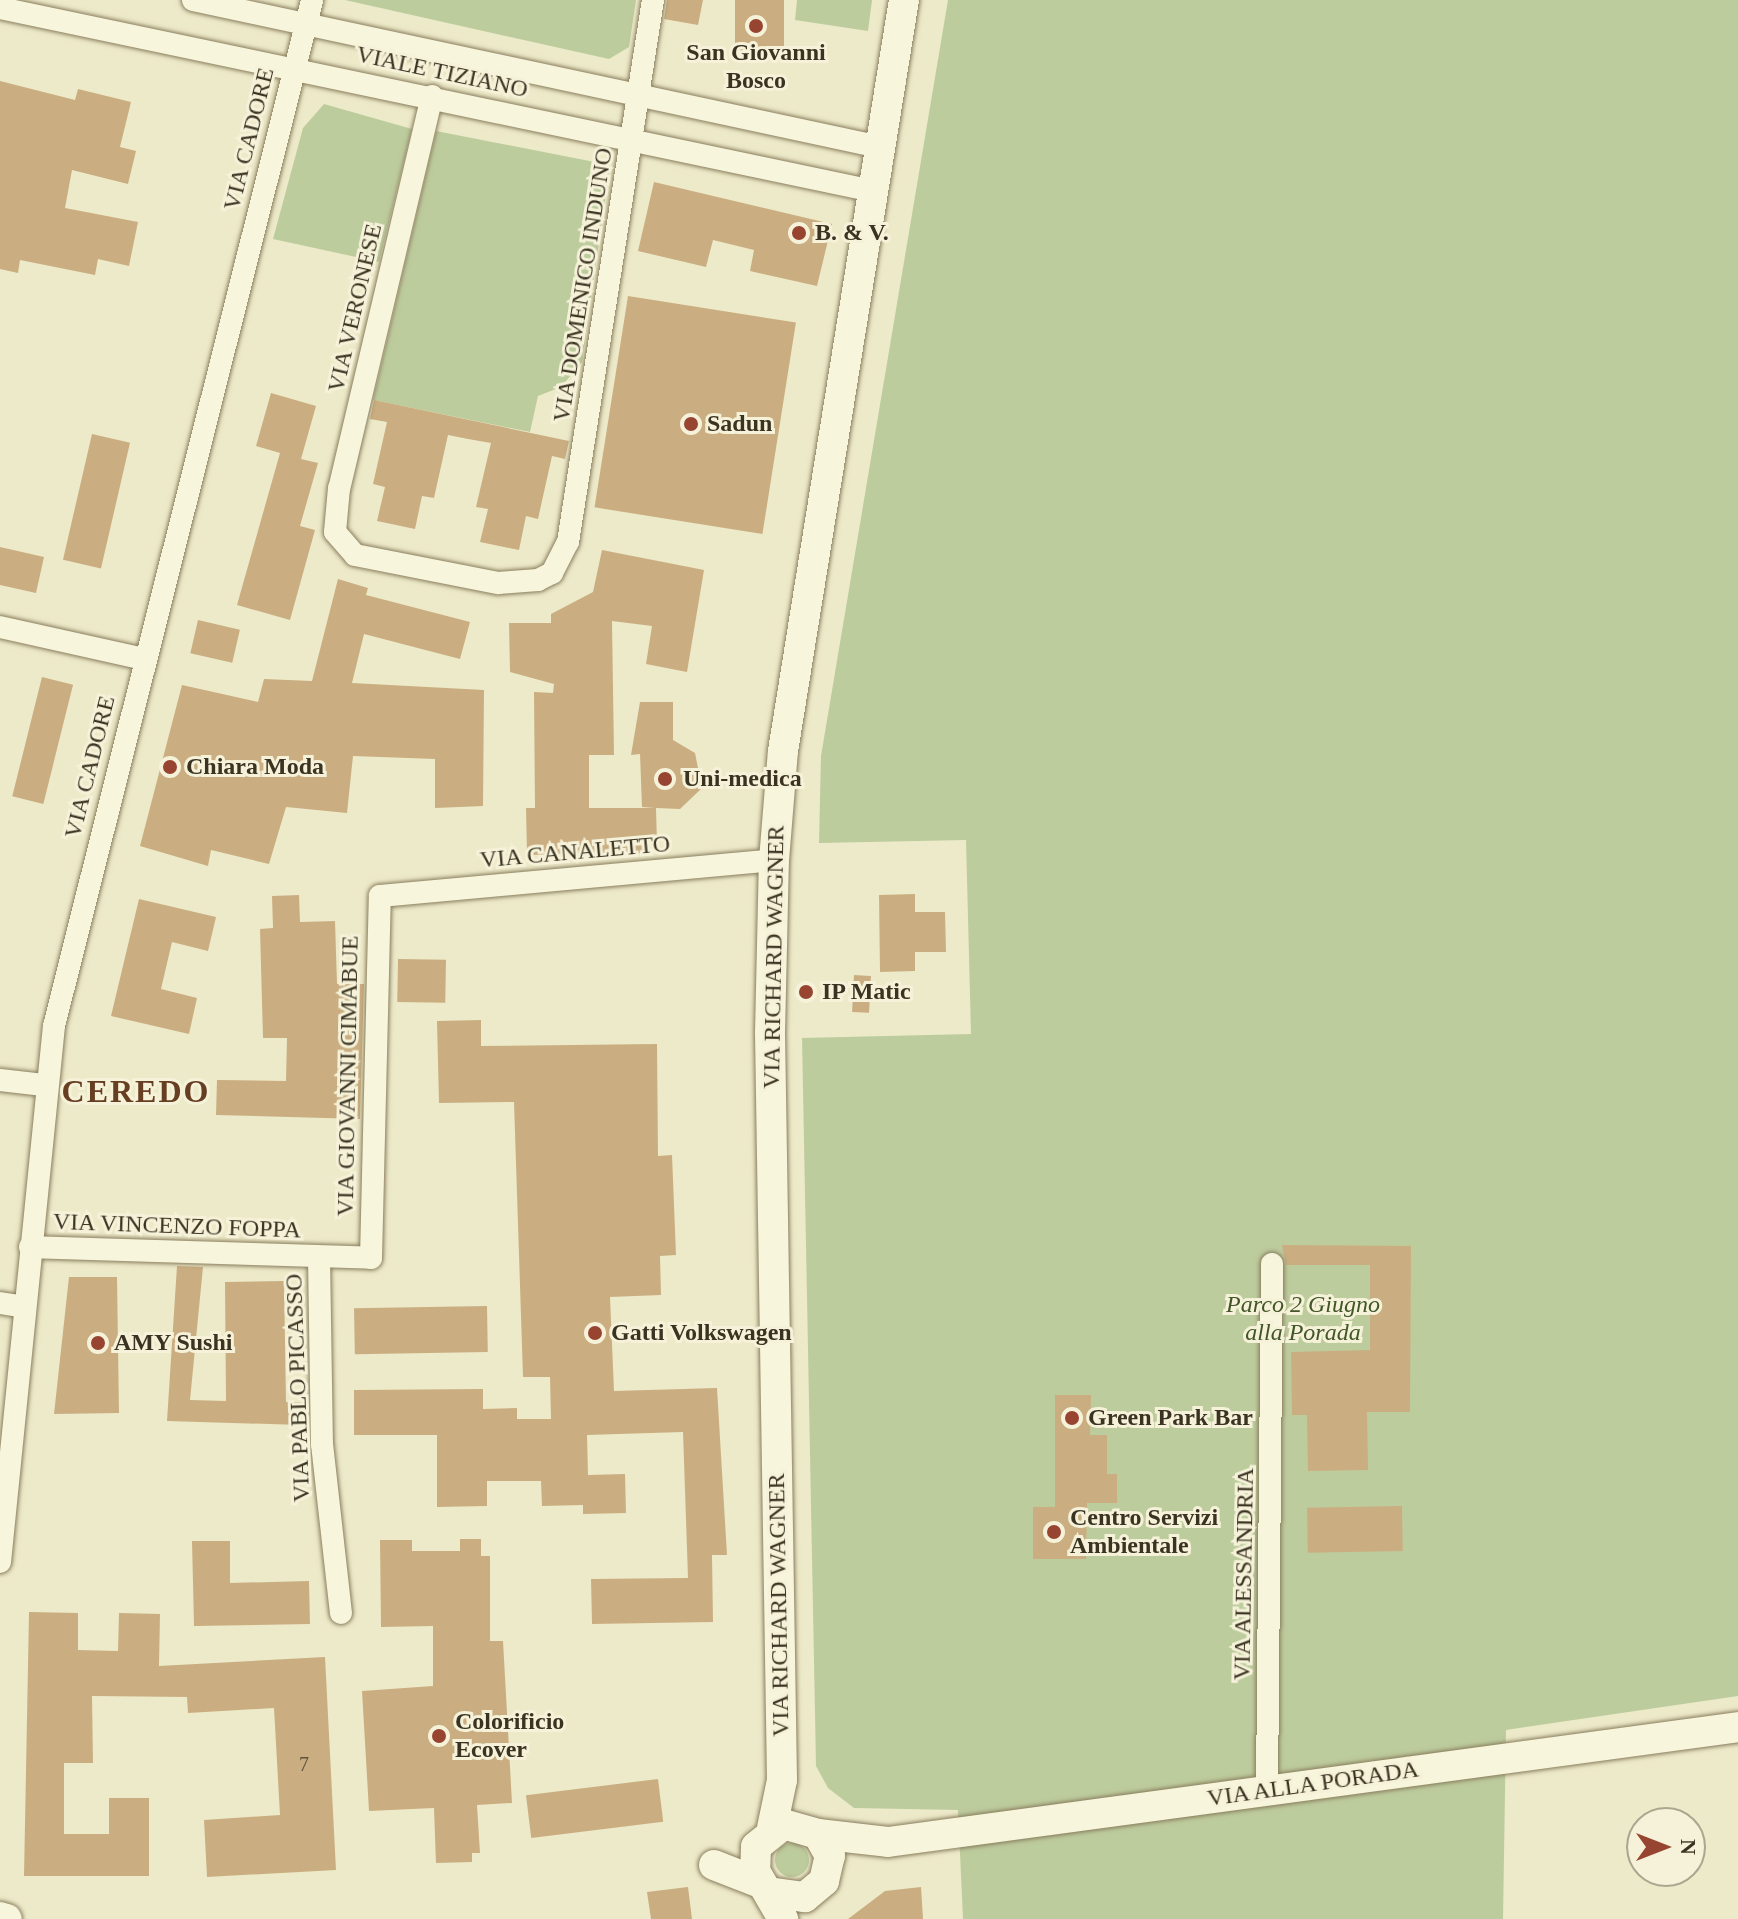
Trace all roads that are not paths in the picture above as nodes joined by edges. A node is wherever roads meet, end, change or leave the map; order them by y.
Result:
1 (193, 0) edge
2 (312, 0) edge
3 (653, 0) edge
4 (904, 0) edge
5 (0, 8) edge
6 (304, 25) junction
7 (294, 67) junction
8 (432, 96) junction
9 (639, 98) junction
10 (632, 138) junction
11 (880, 147) junction
12 (873, 191) junction
13 (552, 573) joint
14 (0, 627) edge
15 (144, 659) junction
16 (774, 860) junction
17 (380, 896) joint
18 (0, 1080) edge
19 (44, 1085) junction
20 (30, 1247) junction
21 (319, 1257) junction
22 (371, 1258) joint
23 (1272, 1264) dead end
24 (0, 1303) edge
25 (25, 1307) junction
26 (6, 1422) edge
27 (0, 1562) edge
28 (341, 1613) dead end
29 (1738, 1727) edge
30 (782, 1780) junction
31 (1267, 1790) junction
32 (813, 1830) junction
33 (764, 1838) junction
34 (888, 1842) junction
35 (820, 1886) junction
36 (764, 1887) junction
37 (0, 1917) edge
38 (7, 1919) edge
39 (783, 1919) edge
40 (800, 1919) edge

1 - 6 street, VIALE TIZIANO
2 - 6 street, VIA CADORE
3 - 9 street, VIA DOMENICO INDUNO
4 - 11 street, VIA RICHARD WAGNER
5 - 7 street, VIALE TIZIANO
6 - 7 street, VIA CADORE
6 - 9 street, VIALE TIZIANO
7 - 8 street, VIALE TIZIANO
7 - 15 street, VIA CADORE
8 - 10 street, VIALE TIZIANO
8 - 13 street, VIA VERONESE
9 - 10 street, VIA DOMENICO INDUNO
9 - 11 street, VIALE TIZIANO
10 - 12 street, VIALE TIZIANO
10 - 13 street, VIA DOMENICO INDUNO
11 - 12 street, VIA RICHARD WAGNER
12 - 16 street, VIA RICHARD WAGNER
14 - 15 street
15 - 19 street, VIA CADORE
16 - 17 street, VIA CANALETTO
16 - 30 street, VIA RICHARD WAGNER
17 - 22 street, VIA GIOVANNI CIMABUE
18 - 19 street
19 - 20 street, VIA CADORE
20 - 21 street, VIA VINCENZO FOPPA
20 - 25 street, VIA CADORE
21 - 22 street, VIA VINCENZO FOPPA
21 - 28 street, VIA PABLO PICASSO
23 - 31 street, VIA ALESSANDRIA
24 - 25 street
25 - 26 street, VIA CADORE
26 - 27 street, VIA CADORE
29 - 31 street, VIA ALLA PORADA
30 - 32 street, VIA RICHARD WAGNER
30 - 33 street, VIA RICHARD WAGNER
31 - 34 street, VIA ALLA PORADA
32 - 33 street
32 - 34 street, VIA ALLA PORADA
32 - 35 street
33 - 36 street
33 - 36 street
34 - 35 street, VIA ALLA PORADA
35 - 36 street
35 - 40 street
36 - 39 street
37 - 38 street

